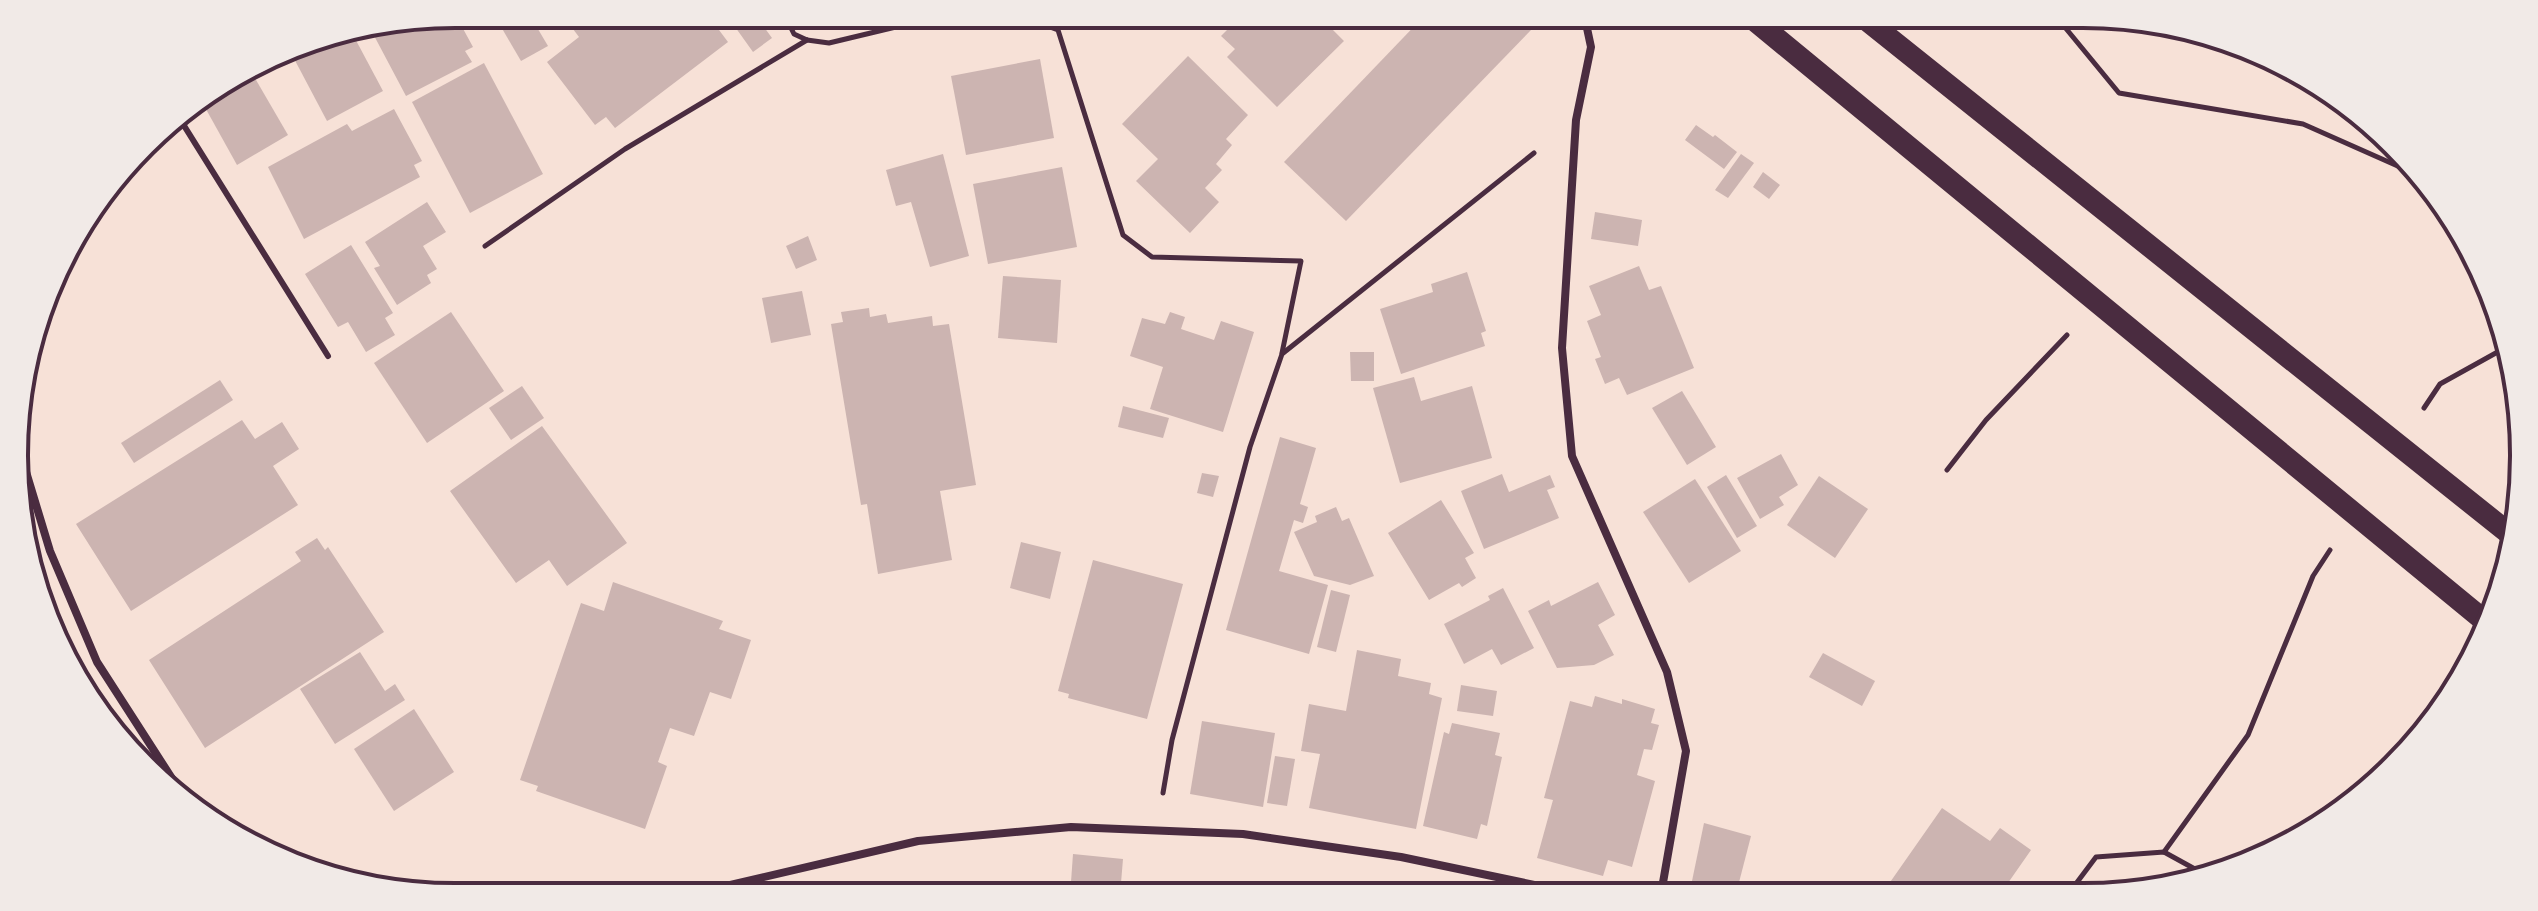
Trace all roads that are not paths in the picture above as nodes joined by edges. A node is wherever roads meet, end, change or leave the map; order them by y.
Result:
1 (1587, 28) edge
2 (1764, 28) edge
3 (1876, 28) edge
4 (184, 125) edge
5 (328, 356) dead end
6 (29, 482) edge
7 (2503, 529) edge
8 (2478, 616) edge
9 (167, 771) edge
10 (739, 883) edge
11 (1512, 883) edge
12 (1663, 883) edge

1 - 12 street
2 - 8 highway
3 - 7 highway
4 - 5 lane
6 - 9 street
10 - 11 street

